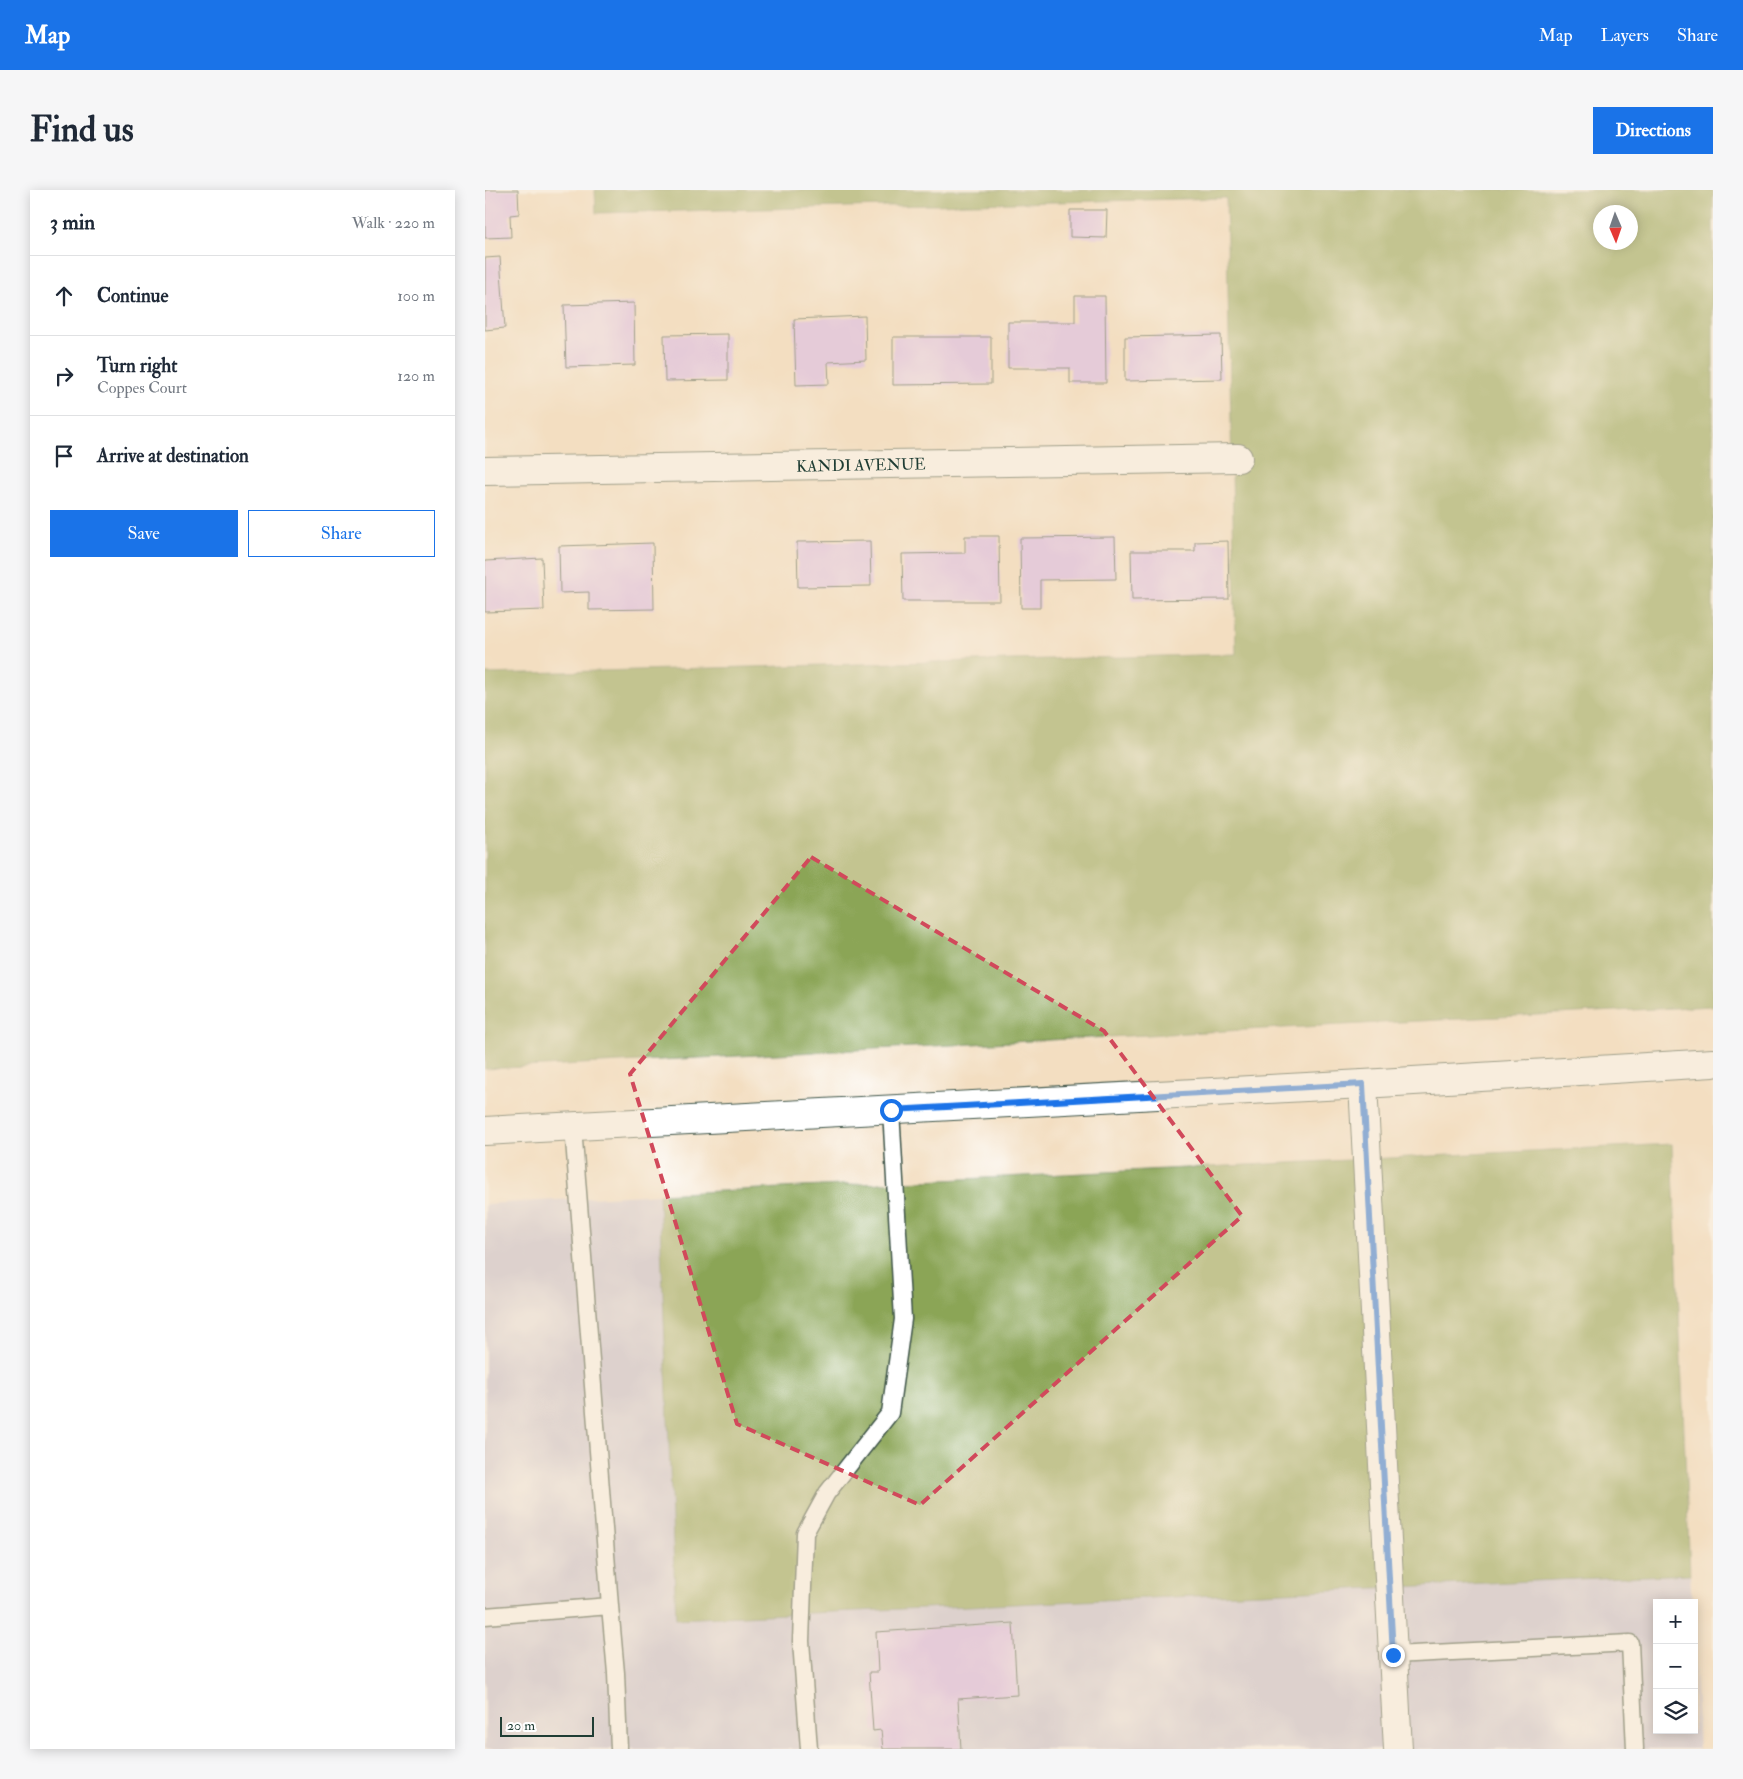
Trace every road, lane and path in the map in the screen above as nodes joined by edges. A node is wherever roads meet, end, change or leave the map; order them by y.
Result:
1 (1238, 458) dead end
2 (485, 471) edge
3 (1713, 1063) edge
4 (1363, 1084) junction
5 (891, 1110) junction
6 (573, 1127) junction
7 (485, 1131) edge
8 (610, 1606) junction
9 (485, 1616) edge
10 (1393, 1655) junction
11 (619, 1749) edge
12 (809, 1749) edge
13 (1398, 1749) edge
14 (1635, 1749) edge

1 - 2 street, KANDI AVENUE
3 - 4 street
4 - 5 street
4 - 10 street
5 - 6 street
5 - 12 lane
6 - 7 street
6 - 8 lane
8 - 9 lane
8 - 11 lane
10 - 13 street
10 - 14 lane

